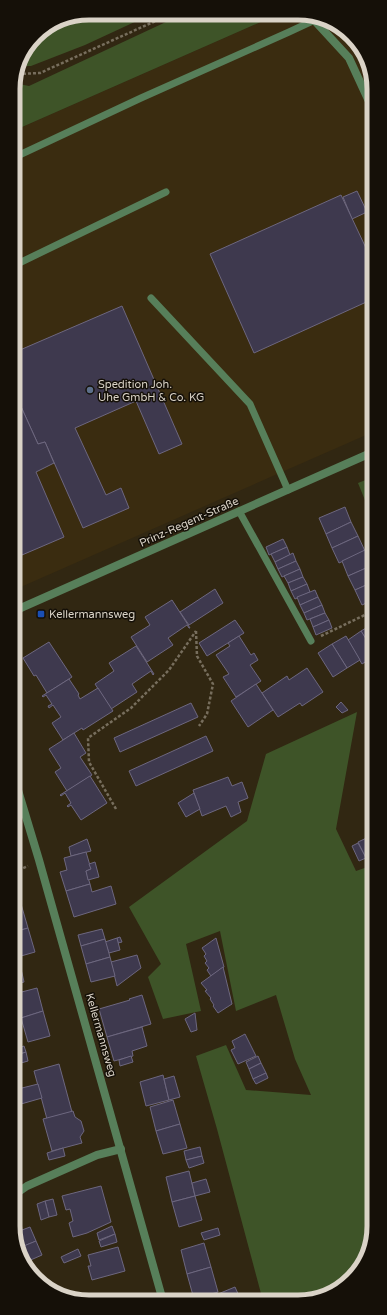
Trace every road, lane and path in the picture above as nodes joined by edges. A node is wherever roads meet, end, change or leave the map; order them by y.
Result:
1 (158, 20) edge
2 (311, 21) edge
3 (320, 24) edge
4 (22, 74) edge
5 (367, 97) edge
6 (20, 155) edge
7 (166, 192) dead end
8 (20, 263) edge
9 (151, 298) dead end
10 (367, 455) edge
11 (288, 490) junction
12 (239, 512) junction
13 (20, 608) edge
14 (367, 614) edge
15 (311, 641) joint
16 (199, 726) dead end
17 (20, 797) edge
18 (116, 809) dead end
19 (121, 1149) junction
20 (20, 1191) edge
21 (163, 1295) edge

1 - 4 path
2 - 6 lane
3 - 5 street
7 - 8 lane
9 - 11 lane
10 - 11 street, Prinz-Regent-Straße
11 - 12 street, Prinz-Regent-Straße
12 - 13 street, Prinz-Regent-Straße
12 - 15 lane
14 - 15 path
16 - 18 path
17 - 19 street, Kellermannsweg
19 - 20 street
19 - 21 street, Kellermannsweg

